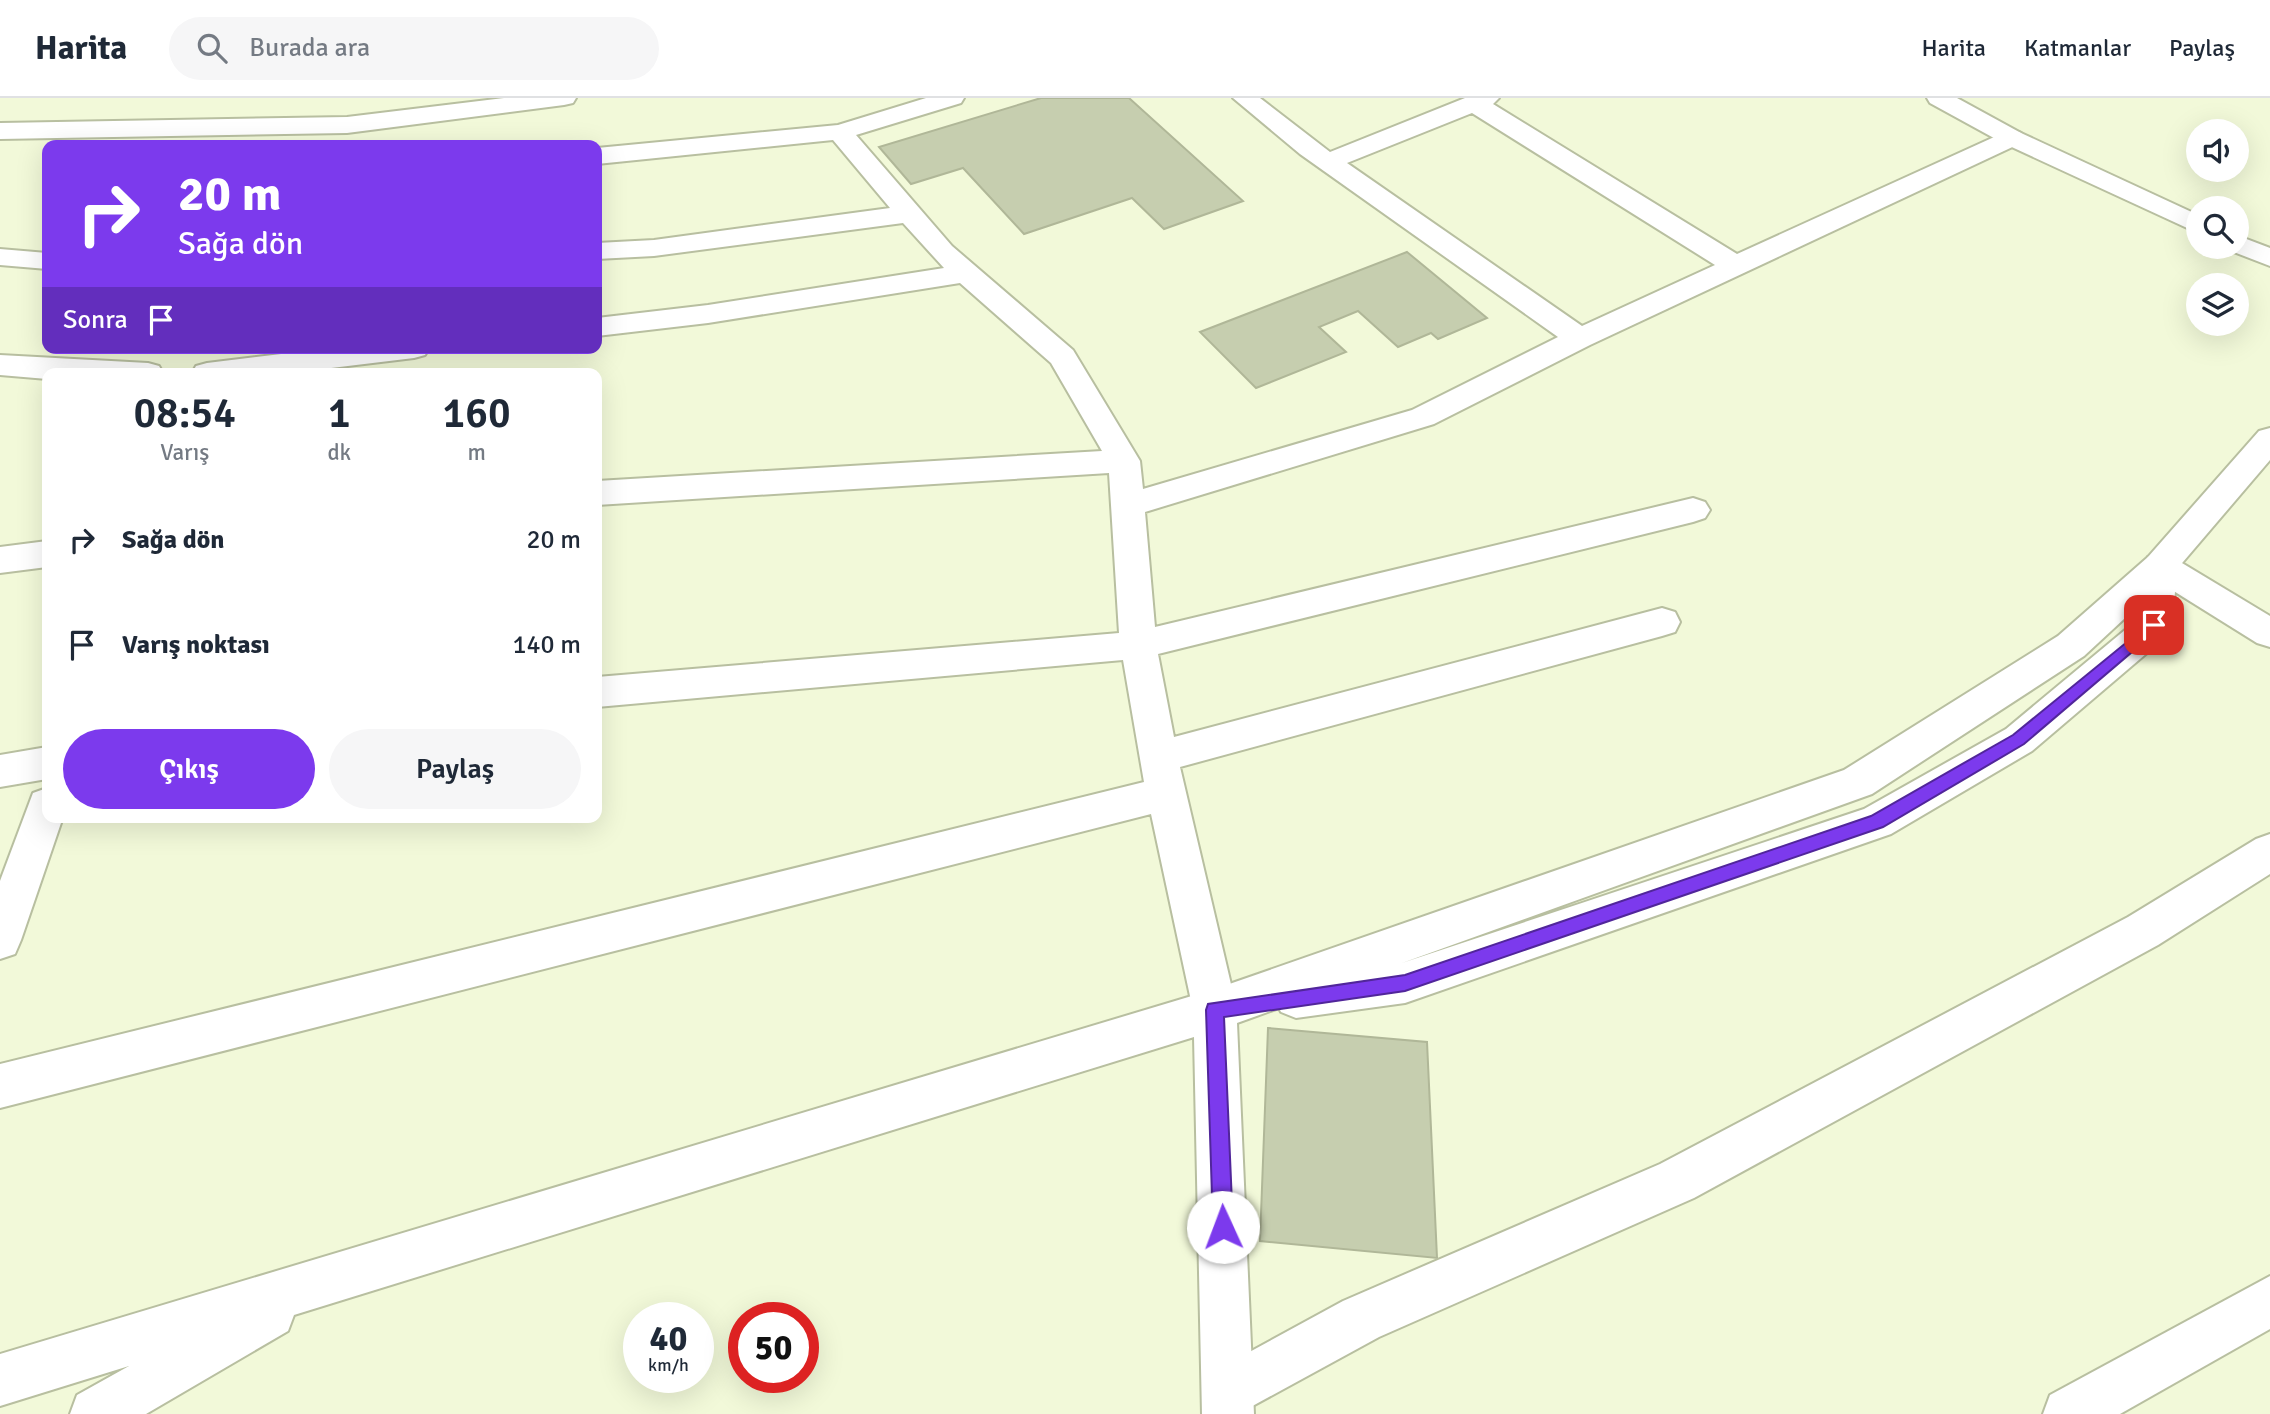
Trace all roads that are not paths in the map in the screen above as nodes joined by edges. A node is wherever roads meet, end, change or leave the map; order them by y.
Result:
1 (564, 98) edge
2 (952, 98) edge
3 (1245, 98) edge
4 (1939, 98) edge
5 (1481, 101) edge
6 (404, 108) edge
7 (0, 131) edge
8 (840, 132) junction
9 (305, 135) edge
10 (2012, 138) junction
11 (602, 156) edge
12 (1327, 162) junction
13 (908, 214) junction
14 (2186, 219) edge
15 (2249, 249) edge
16 (602, 251) edge
17 (0, 257) edge
18 (2270, 258) edge
19 (42, 261) edge
20 (1735, 265) junction
21 (967, 274) junction
22 (602, 326) edge
23 (1580, 338) junction
24 (155, 354) edge
25 (364, 354) edge
26 (0, 365) edge
27 (144, 368) edge
28 (248, 368) edge
29 (42, 369) edge
30 (2270, 439) edge
31 (1124, 461) junction
32 (602, 493) edge
33 (1127, 505) junction
34 (1693, 510) dead end
35 (42, 555) edge
36 (0, 560) edge
37 (2160, 566) junction
38 (1662, 622) dead end
39 (2270, 633) edge
40 (1138, 645) junction
41 (602, 692) edge
42 (42, 764) edge
43 (0, 771) edge
44 (1163, 775) junction
45 (42, 819) edge
46 (2270, 852) edge
47 (0, 940) edge
48 (1215, 1010) junction
49 (0, 1086) edge
50 (326, 1280) junction
51 (2270, 1301) edge
52 (0, 1380) edge
53 (1229, 1402) edge
54 (96, 1414) edge
55 (2069, 1414) edge

1 - 6 street
2 - 8 street
3 - 12 street
4 - 10 street
5 - 12 street
5 - 20 street
6 - 9 street
7 - 9 street
8 - 11 street
8 - 13 street
10 - 14 street
10 - 20 street
12 - 23 street
13 - 16 street
13 - 21 street
15 - 18 street
17 - 19 street
20 - 23 street
21 - 22 street
21 - 31 street
23 - 33 street
24 - 27 street
25 - 28 street
26 - 29 street
30 - 37 street
31 - 32 street
31 - 33 street
33 - 40 street
34 - 40 street
35 - 36 street
37 - 39 street
37 - 48 street
38 - 44 street
40 - 41 street
40 - 44 street
42 - 43 street
44 - 48 street
44 - 49 street
45 - 47 street
46 - 53 street
48 - 50 street
48 - 53 street
50 - 52 street
50 - 54 street
51 - 55 street

